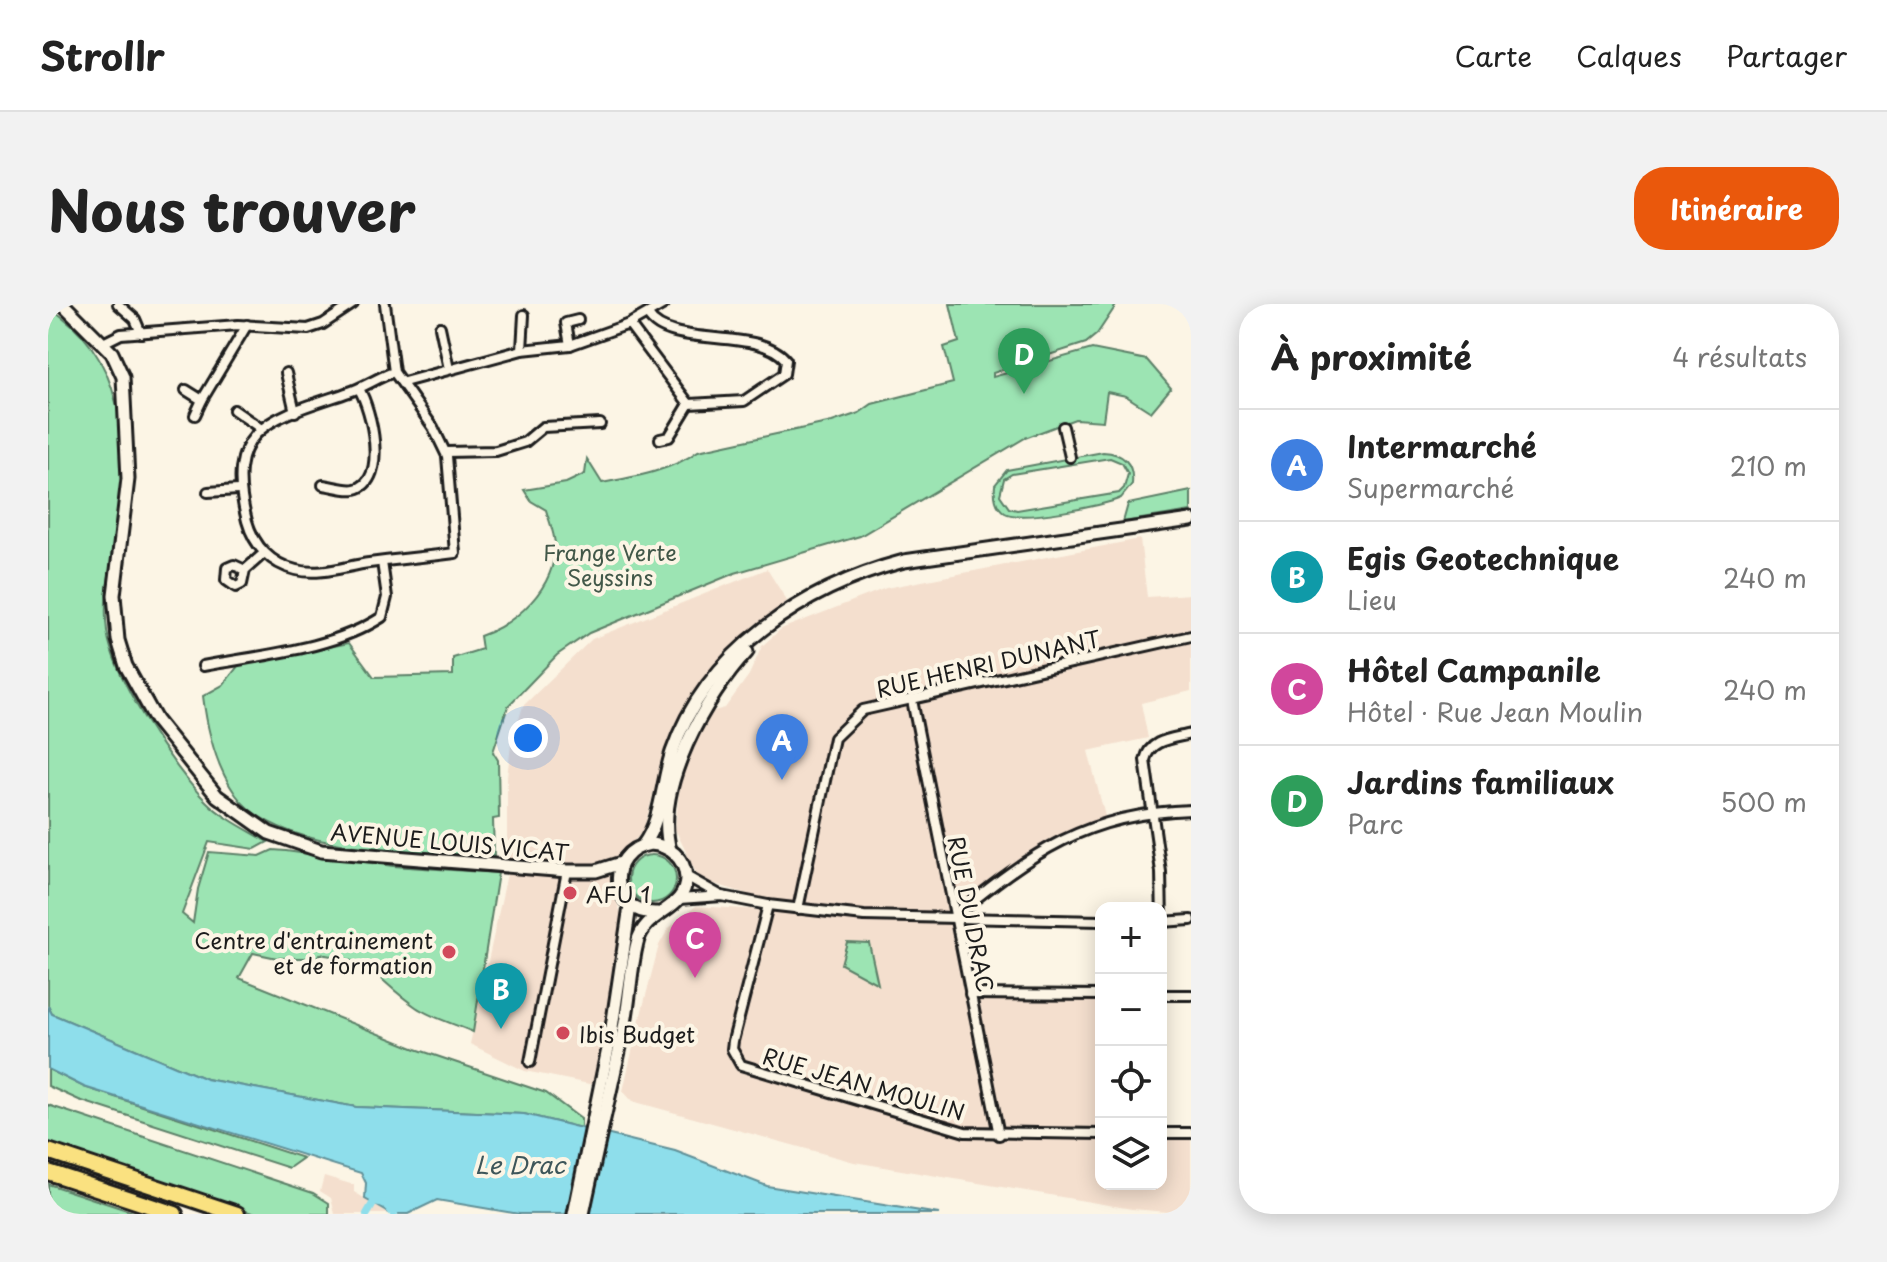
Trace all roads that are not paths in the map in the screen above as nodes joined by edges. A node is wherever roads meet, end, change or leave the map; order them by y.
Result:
1 (53, 304) edge
2 (63, 304) edge
3 (118, 304) edge
4 (353, 304) edge
5 (385, 304) edge
6 (664, 304) edge
7 (524, 315) dead end
8 (648, 315) junction
9 (578, 320) dead end
10 (629, 324) junction
11 (247, 325) junction
12 (440, 327) dead end
13 (141, 333) junction
14 (101, 345) junction
15 (570, 345) junction
16 (522, 350) junction
17 (449, 369) junction
18 (394, 372) junction
19 (286, 373) dead end
20 (404, 382) junction
21 (359, 389) junction
22 (186, 390) dead end
23 (202, 400) junction
24 (689, 404) junction
25 (234, 410) dead end
26 (295, 412) junction
27 (195, 415) dead end
28 (600, 424) dead end
29 (1063, 427) dead end
30 (260, 428) junction
31 (660, 439) dead end
32 (446, 452) junction
33 (1070, 457) dead end
34 (323, 485) dead end
35 (238, 490) junction
36 (208, 492) dead end
37 (1191, 520) edge
38 (263, 554) junction
39 (382, 562) junction
40 (245, 570) dead end
41 (777, 620) junction
42 (1191, 636) edge
43 (203, 666) dead end
44 (912, 700) junction
45 (1191, 734) edge
46 (1191, 810) edge
47 (1153, 811) junction
48 (643, 845) junction
49 (670, 850) junction
50 (621, 863) junction
51 (567, 871) junction
52 (596, 871) junction
53 (686, 876) junction
54 (618, 885) junction
55 (722, 896) junction
56 (679, 899) junction
57 (1162, 902) edge
58 (768, 905) junction
59 (630, 906) junction
60 (798, 909) junction
61 (657, 913) junction
62 (953, 917) junction
63 (1191, 920) edge
64 (1095, 921) edge
65 (1167, 922) edge
66 (970, 994) junction
67 (1095, 995) edge
68 (1167, 995) edge
69 (1191, 995) edge
70 (530, 1062) dead end
71 (600, 1110) junction
72 (1167, 1133) edge
73 (1191, 1133) edge
74 (1095, 1134) edge
75 (999, 1135) junction
76 (48, 1154) edge
77 (48, 1172) edge
78 (175, 1214) edge
79 (213, 1214) edge
80 (237, 1214) edge
81 (574, 1214) edge
82 (583, 1214) edge

1 - 14 main road
2 - 14 main road
3 - 13 street
4 - 11 street
5 - 18 street
6 - 8 street
7 - 16 street
8 - 10 street
8 - 24 street
9 - 15 street
10 - 15 street
10 - 24 street
11 - 13 street
11 - 23 street
12 - 17 street
13 - 14 street
14 - 51 main road, AVENUE LOUIS VICAT
15 - 16 street
16 - 17 street
17 - 20 street
18 - 20 street
18 - 21 street
19 - 26 street
20 - 32 street
21 - 26 street
21 - 34 street
22 - 23 street
23 - 27 street
24 - 31 street
25 - 30 street
26 - 30 street
28 - 32 street
29 - 33 street
30 - 35 street
32 - 39 street
35 - 36 street
35 - 38 street
37 - 41 main road
38 - 39 street
38 - 40 street
39 - 43 street
41 - 48 main road
41 - 49 main road
42 - 44 street, RUE HENRI DUNANT
44 - 60 street, RUE HENRI DUNANT
44 - 62 street, RUE DU DRAC
45 - 47 street
46 - 47 street
47 - 57 street
47 - 62 street
48 - 49 main road
48 - 50 main road
49 - 53 main road
50 - 52 main road
50 - 54 main road
51 - 52 main road, AVENUE LOUIS VICAT
51 - 70 street
52 - 54 main road
53 - 55 street
53 - 56 main road
54 - 59 main road
55 - 56 street
55 - 58 street
56 - 61 main road
58 - 60 street
58 - 75 street, RUE JEAN MOULIN
59 - 61 main road
59 - 71 main road
60 - 62 street
61 - 71 main road
62 - 64 street
62 - 66 street, RUE DU DRAC
63 - 65 street
66 - 67 street
66 - 75 street, RUE DU DRAC
68 - 69 street
71 - 81 main road
71 - 82 main road
72 - 73 street
74 - 75 street
76 - 79 highway
76 - 80 highway
77 - 78 highway

